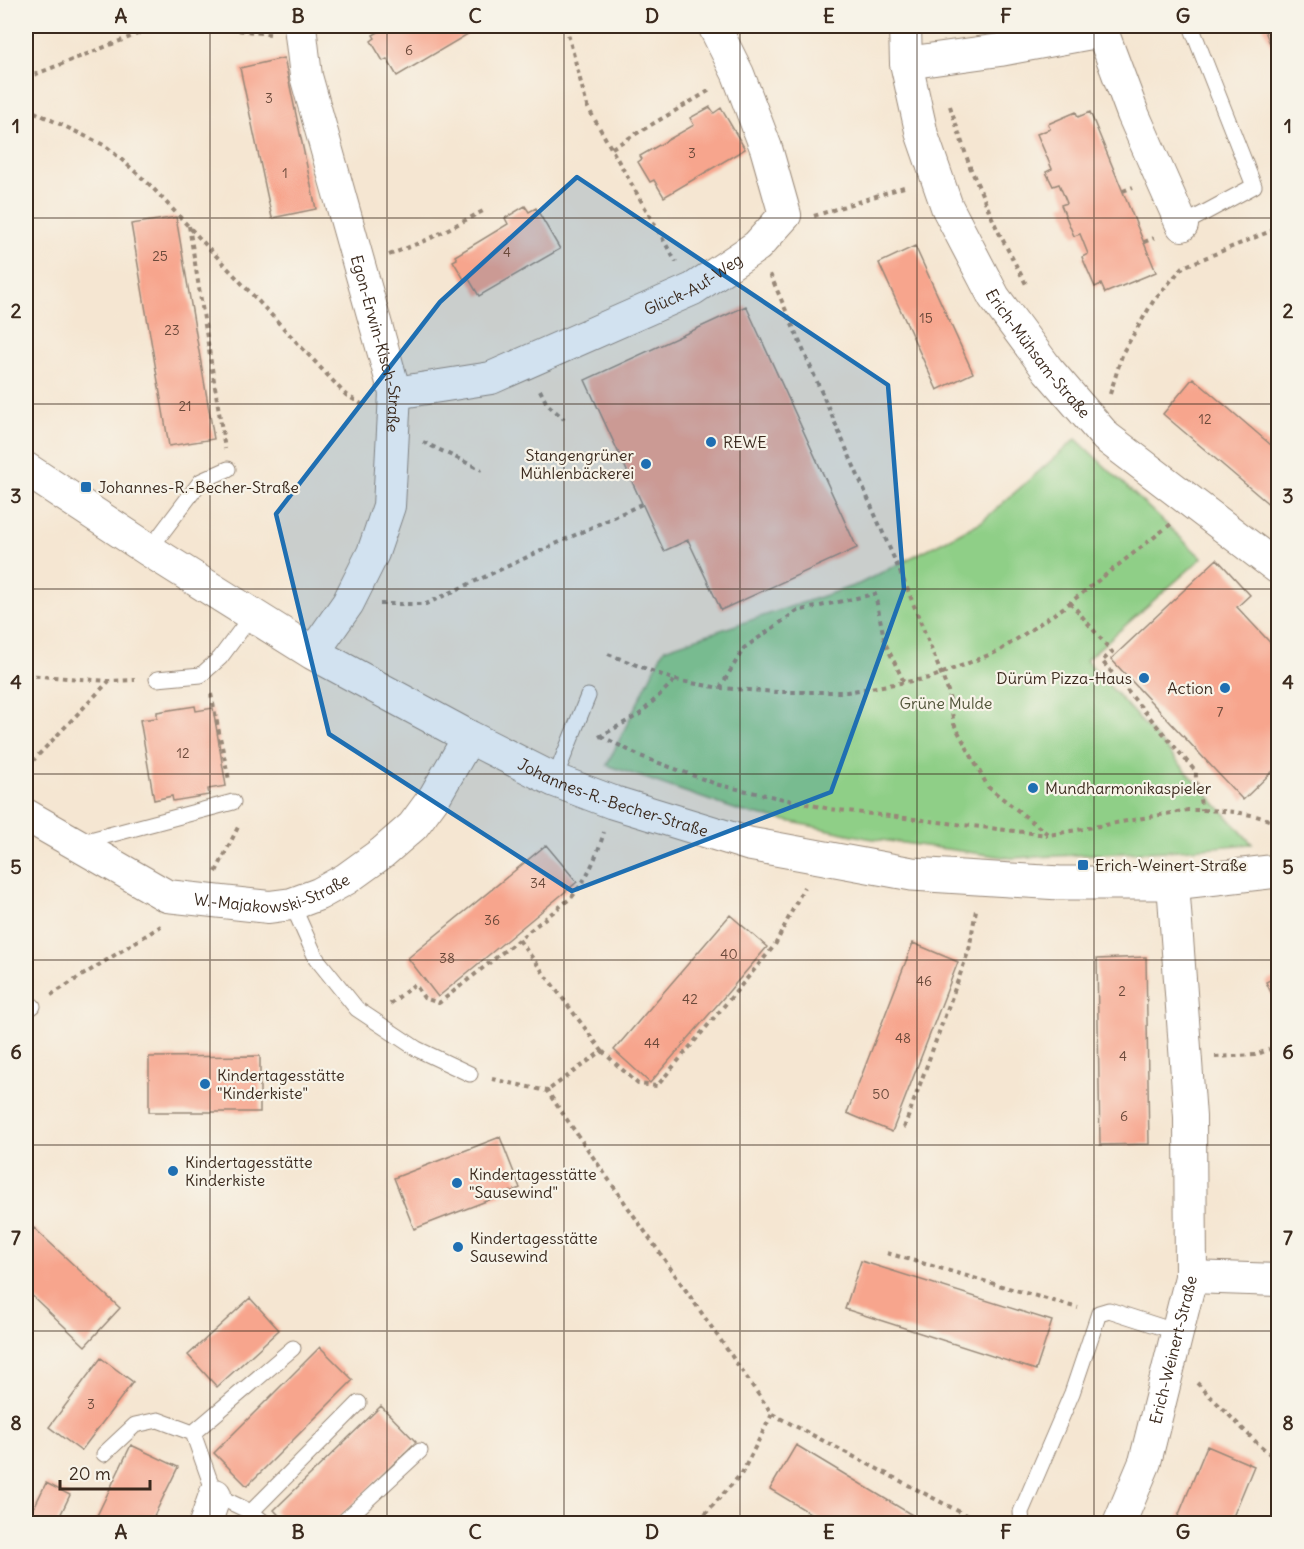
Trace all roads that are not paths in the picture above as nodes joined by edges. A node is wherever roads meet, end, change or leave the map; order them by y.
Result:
1 (714, 26) edge
2 (905, 26) edge
3 (1191, 26) edge
4 (1109, 28) edge
5 (300, 32) edge
6 (906, 63) junction
7 (1182, 225) joint
8 (394, 409) junction
9 (26, 469) edge
10 (228, 469) road end
11 (149, 550) junction
12 (1278, 568) edge
13 (252, 615) junction
14 (313, 653) junction
15 (157, 679) road end
16 (588, 696) dead end
17 (469, 737) junction
18 (554, 780) junction
19 (233, 802) road end
20 (26, 815) edge
21 (76, 844) junction
22 (1278, 871) edge
23 (1173, 883) junction
24 (292, 904) junction
25 (470, 1074) road end
26 (1191, 1277) junction
27 (1278, 1280) edge
28 (1174, 1344) junction
29 (292, 1348) dead end
30 (359, 1403) dead end
31 (193, 1433) junction
32 (420, 1451) dead end
33 (104, 1454) dead end
34 (210, 1509) edge
35 (251, 1512) junction
36 (266, 1524) edge
37 (341, 1524) edge
38 (1023, 1524) edge
39 (1119, 1524) edge

1 - 8 street, Glück-Auf-Weg
2 - 6 street, Erich-Mühsam-Straße
3 - 7 lane
4 - 6 street
4 - 7 street
5 - 8 street, Egon-Erwin-Kisch-Straße
6 - 12 street, Erich-Mühsam-Straße
8 - 14 street, Egon-Erwin-Kisch-Straße
9 - 11 street, Johannes-R.-Becher-Straße
10 - 11 lane
11 - 13 street, Johannes-R.-Becher-Straße
13 - 14 street, Johannes-R.-Becher-Straße
13 - 15 lane
14 - 17 street, Johannes-R.-Becher-Straße
16 - 18 lane
17 - 18 street, Johannes-R.-Becher-Straße
17 - 24 street, W.-Majakowski-Straße
18 - 23 street, Johannes-R.-Becher-Straße
19 - 21 lane
20 - 21 street, W.-Majakowski-Straße
21 - 24 street, W.-Majakowski-Straße
22 - 23 street, Johannes-R.-Becher-Straße
23 - 26 street, Erich-Weinert-Straße
24 - 25 lane
26 - 27 street
26 - 28 street, Erich-Weinert-Straße
28 - 38 lane
28 - 39 street, Erich-Weinert-Straße
29 - 31 lane
30 - 35 lane
31 - 33 lane
31 - 34 lane
32 - 37 lane
34 - 35 lane
35 - 36 lane

